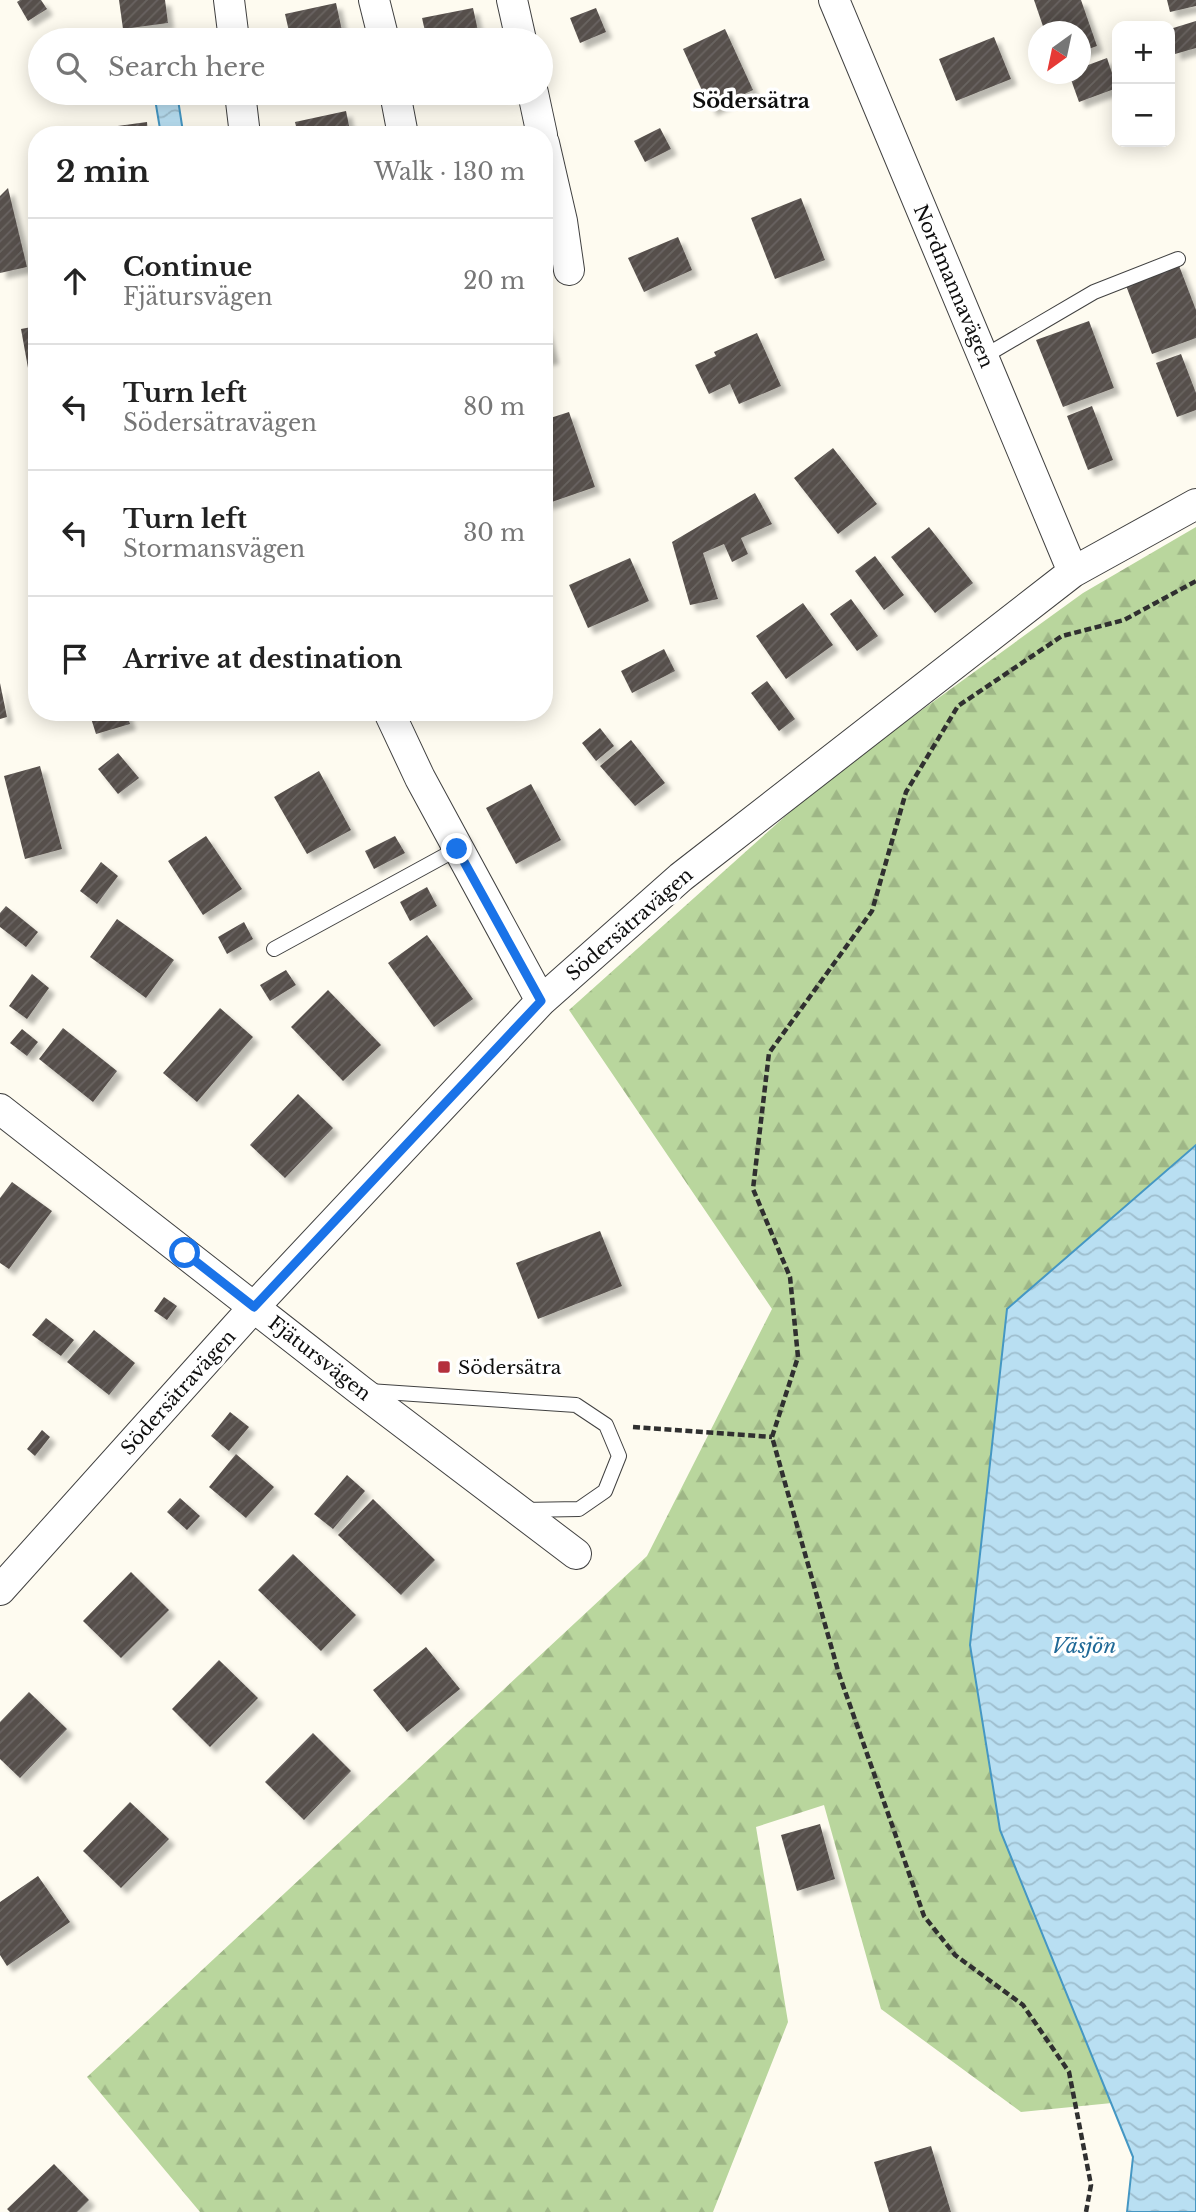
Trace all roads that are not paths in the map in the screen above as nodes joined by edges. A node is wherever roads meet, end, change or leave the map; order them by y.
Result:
1 (229, 0) edge
2 (374, 0) edge
3 (512, 0) edge
4 (834, 0) edge
5 (232, 28) edge
6 (381, 28) edge
7 (519, 28) edge
8 (241, 105) edge
9 (397, 105) edge
10 (536, 105) edge
11 (244, 126) edge
12 (401, 126) edge
13 (540, 126) edge
14 (553, 223) edge
15 (1178, 259) dead end
16 (569, 270) dead end
17 (983, 357) junction
18 (1196, 504) edge
19 (1073, 572) junction
20 (393, 721) edge
21 (457, 849) junction
22 (275, 949) dead end
23 (541, 1001) junction
24 (0, 1109) edge
25 (254, 1307) junction
26 (361, 1391) junction
27 (517, 1510) junction
28 (576, 1554) dead end
29 (0, 1590) edge

1 - 5 street
2 - 6 street
3 - 7 street
4 - 17 street, Nordmannavägen
8 - 11 street
9 - 12 street
10 - 13 street
14 - 16 street
15 - 17 lane
17 - 19 street, Nordmannavägen
18 - 19 street, Södersätravägen
19 - 23 street, Södersätravägen
20 - 21 street
21 - 22 lane
21 - 23 street
23 - 25 street, Södersätravägen
24 - 25 street, Fjätursvägen
25 - 26 street, Fjätursvägen
25 - 29 street, Södersätravägen
26 - 27 street, Fjätursvägen
26 - 27 lane
27 - 28 street, Fjätursvägen

